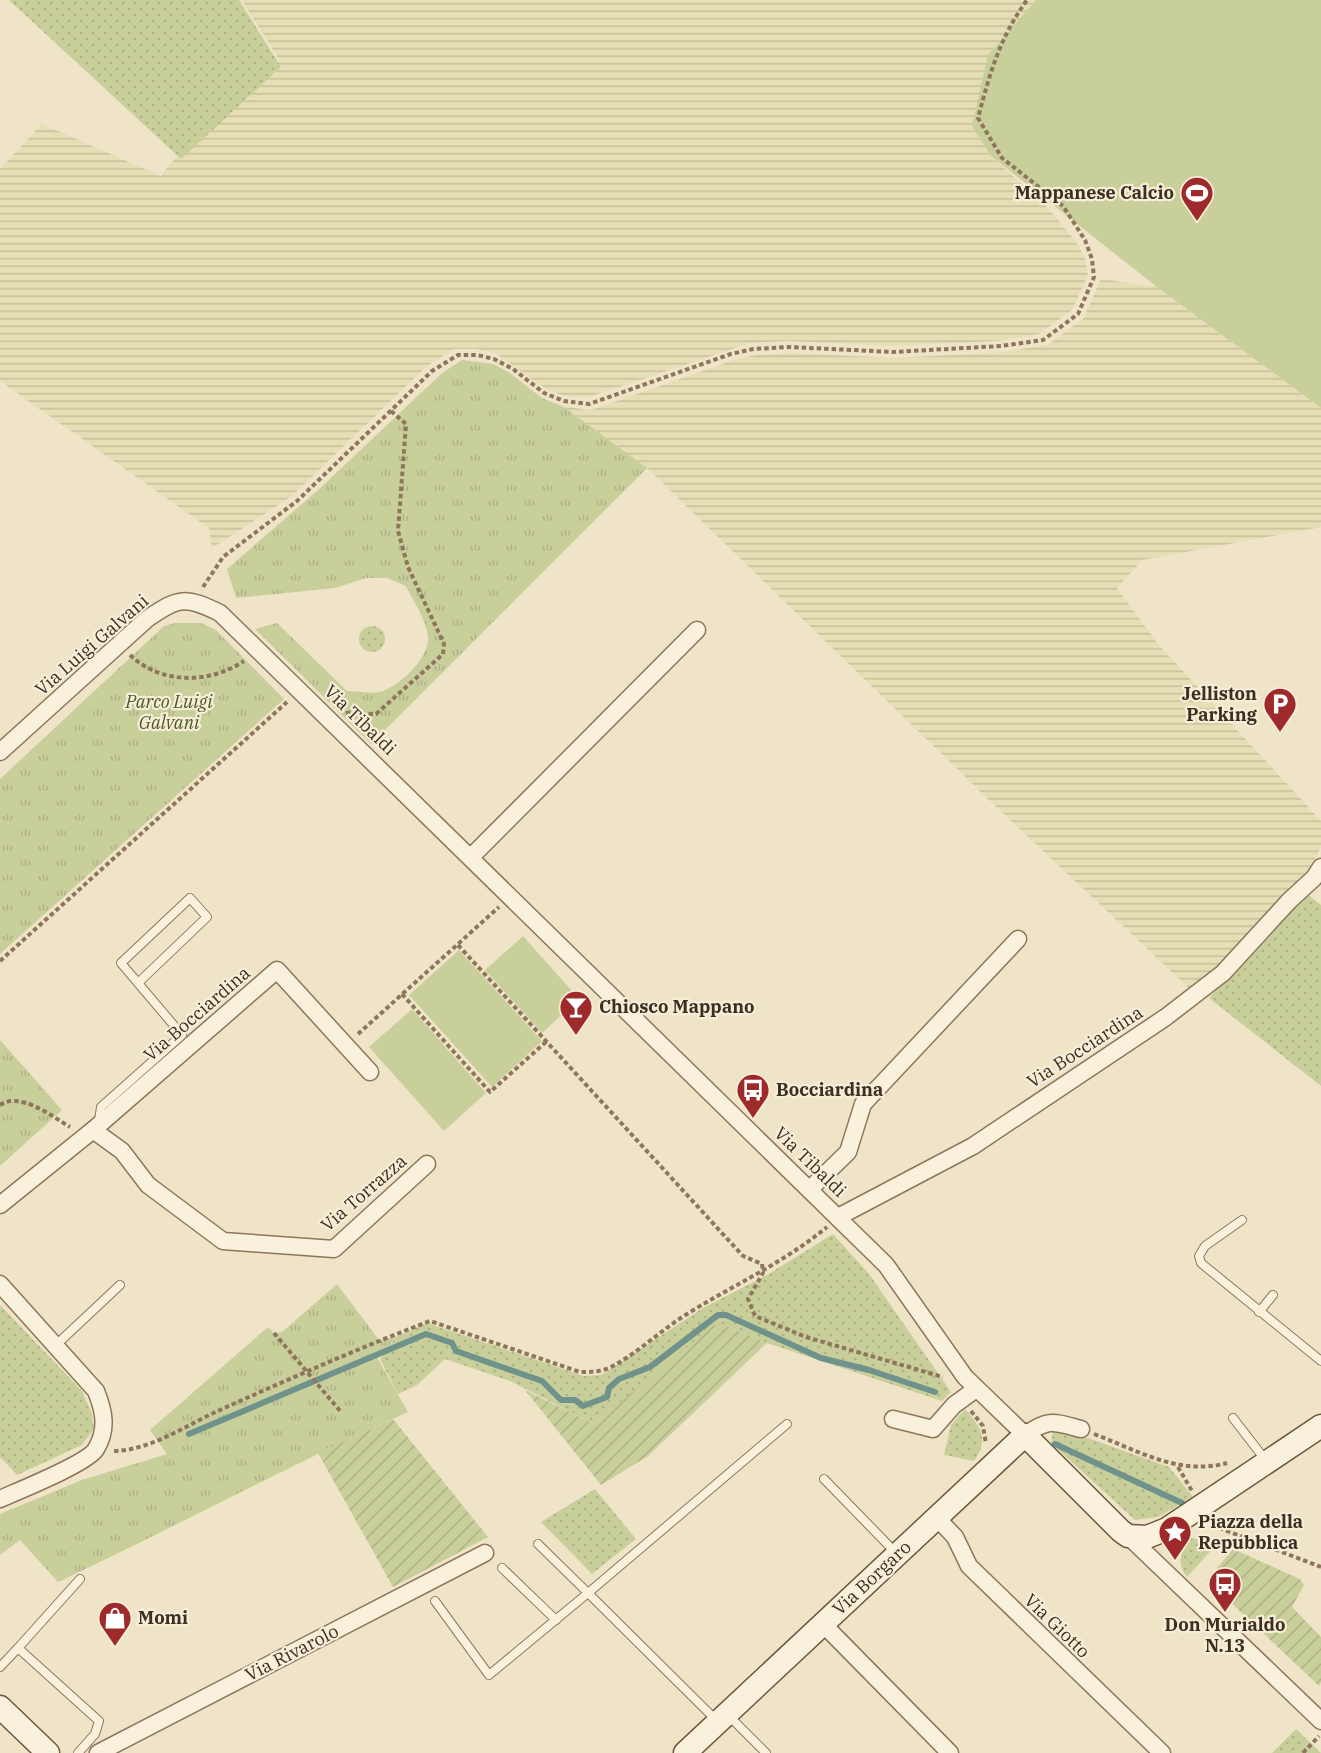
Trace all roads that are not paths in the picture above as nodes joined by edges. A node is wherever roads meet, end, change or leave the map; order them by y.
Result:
1 (195, 601) joint
2 (697, 630) dead end
3 (0, 752) edge
4 (471, 857) junction
5 (1321, 867) edge
6 (1018, 939) dead end
7 (138, 983) junction
8 (370, 1072) dead end
9 (92, 1130) junction
10 (427, 1164) dead end
11 (810, 1189) junction
12 (0, 1205) edge
13 (838, 1217) junction
14 (1242, 1220) dead end
15 (0, 1284) edge
16 (120, 1285) dead end
17 (1273, 1295) dead end
18 (1259, 1312) junction
19 (56, 1345) junction
20 (1321, 1361) edge
21 (976, 1389) junction
22 (1233, 1418) dead end
23 (893, 1419) dead end
24 (787, 1424) dead end
25 (1321, 1426) edge
26 (1081, 1429) road end
27 (1025, 1435) junction
28 (1268, 1462) junction
29 (824, 1479) dead end
30 (0, 1499) edge
31 (937, 1518) junction
32 (1128, 1536) junction
33 (538, 1544) dead end
34 (485, 1553) dead end
35 (898, 1554) junction
36 (502, 1568) dead end
37 (80, 1579) dead end
38 (588, 1593) junction
39 (435, 1601) dead end
40 (556, 1620) junction
41 (823, 1624) junction
42 (18, 1648) junction
43 (0, 1667) edge
44 (0, 1707) edge
45 (722, 1717) junction
46 (1321, 1721) edge
47 (48, 1753) edge
48 (78, 1753) edge
49 (98, 1753) edge
50 (685, 1753) edge
51 (766, 1753) edge
52 (950, 1753) edge
53 (1162, 1753) edge

1 - 3 street, Via Luigi Galvani
1 - 4 street, Via Tibaldi
2 - 4 street
4 - 11 street, Via Tibaldi
5 - 13 street, Via Bocciardina
6 - 11 street
7 - 7 lane
7 - 9 lane
8 - 9 street, Via Bocciardina
9 - 10 street, Via Torrazza
9 - 12 street
11 - 13 street, Via Tibaldi
13 - 21 street, Via Tibaldi
14 - 18 lane
15 - 19 street
16 - 19 lane
17 - 18 lane
18 - 20 lane
19 - 30 street
21 - 23 street
21 - 27 street, Via Tibaldi
22 - 28 lane
24 - 38 lane
25 - 28 street
26 - 27 street, Via Borgaro
27 - 31 street, Via Borgaro
27 - 32 street
28 - 32 street
29 - 35 lane
31 - 35 street, Via Borgaro
31 - 53 street, Via Giotto
32 - 46 street
33 - 38 lane
34 - 49 street, Via Rivarolo
35 - 41 street, Via Borgaro
36 - 40 lane
37 - 42 lane
38 - 40 lane
38 - 45 lane
39 - 40 lane
41 - 45 street, Via Borgaro
41 - 52 street
42 - 43 lane
42 - 48 lane
44 - 47 street
45 - 50 street, Via Borgaro
45 - 51 lane

